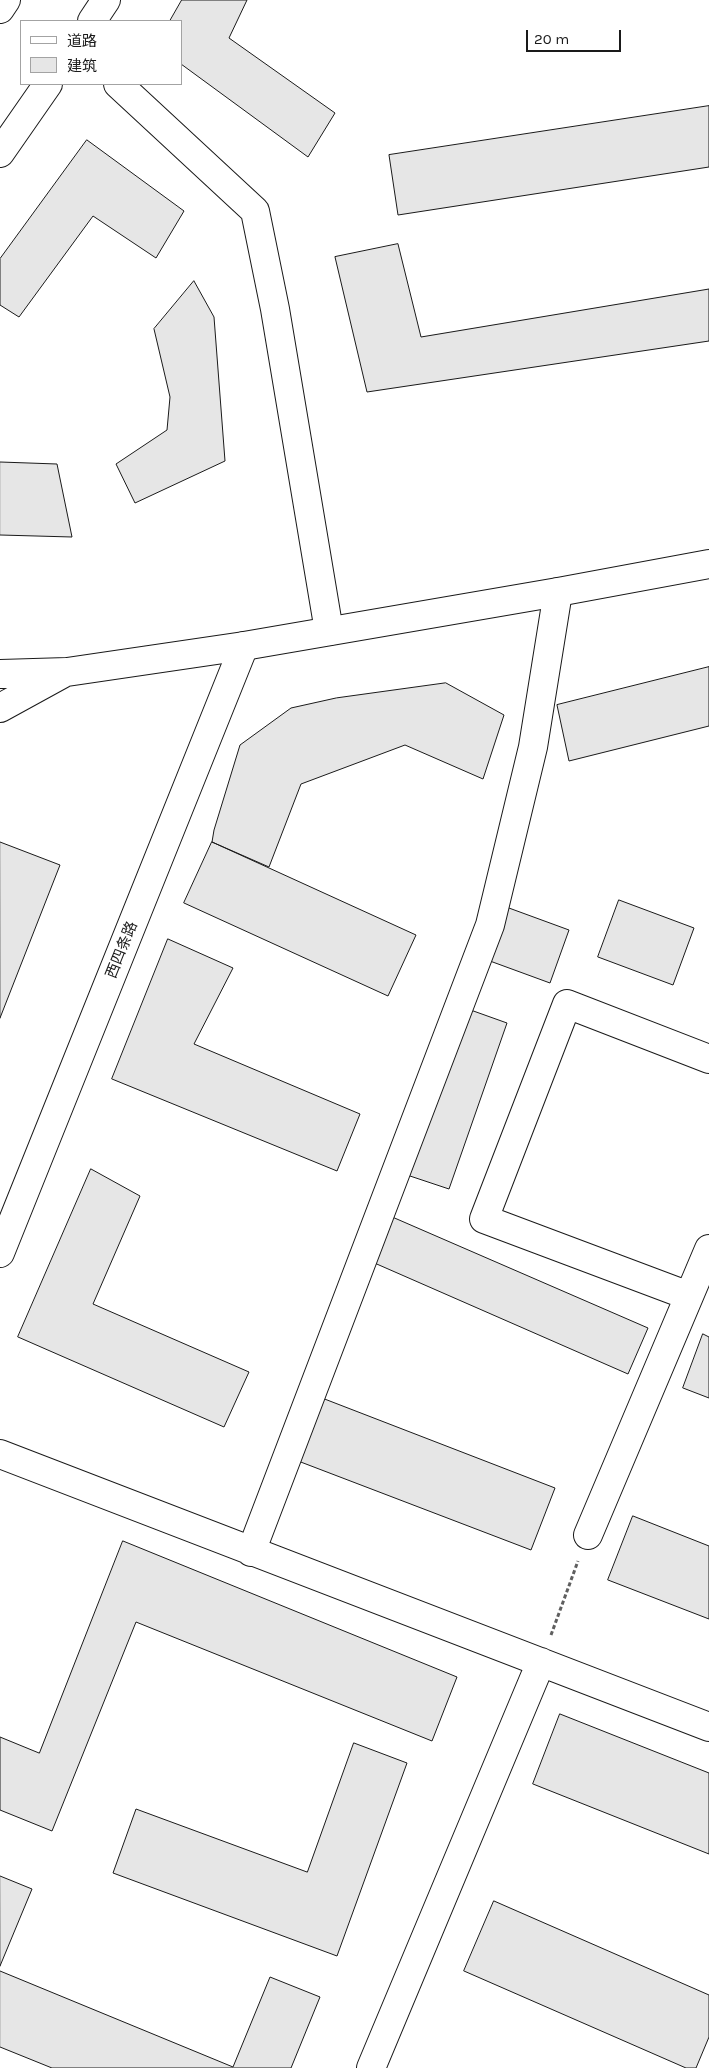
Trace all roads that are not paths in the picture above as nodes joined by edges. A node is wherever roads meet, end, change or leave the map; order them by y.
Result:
1 (6, 0) edge
2 (106, 0) edge
3 (0, 8) edge
4 (93, 20) edge
5 (47, 85) edge
6 (119, 85) edge
7 (0, 153) edge
8 (709, 564) edge
9 (558, 592) junction
10 (329, 631) junction
11 (244, 646) junction
12 (68, 672) junction
13 (0, 674) edge
14 (0, 708) edge
15 (709, 1059) edge
16 (709, 1249) edge
17 (0, 1254) edge
18 (689, 1296) junction
19 (0, 1454) edge
20 (588, 1535) road end
21 (251, 1552) junction
22 (541, 1662) junction
23 (709, 1727) edge
24 (371, 2068) edge

1 - 3 street
2 - 4 street
5 - 7 street
6 - 10 street
8 - 9 street
9 - 10 street
9 - 21 street
10 - 11 street
11 - 12 street
11 - 17 street, 西四条路
12 - 13 street
12 - 14 street
15 - 18 street
16 - 18 street
18 - 20 street
19 - 21 street
21 - 22 street
22 - 23 street
22 - 24 street

